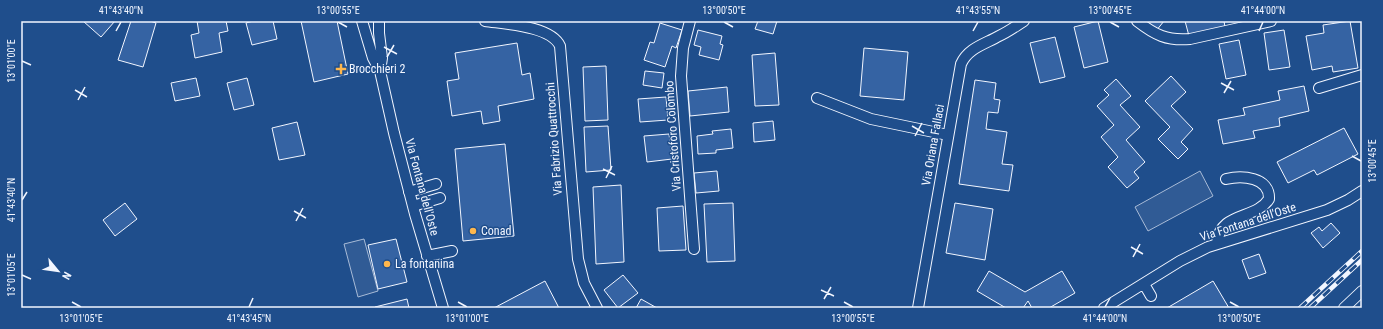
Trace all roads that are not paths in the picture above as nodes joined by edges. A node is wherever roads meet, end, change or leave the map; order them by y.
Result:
1 (362, 21) edge
2 (379, 21) edge
3 (485, 21) edge
4 (690, 21) edge
5 (1024, 21) edge
6 (1137, 21) edge
7 (1271, 21) edge
8 (380, 71) junction
9 (1362, 75) edge
10 (1319, 88) dead end
11 (817, 98) dead end
12 (948, 135) junction
13 (1226, 180) dead end
14 (436, 184) dead end
15 (1362, 191) edge
16 (409, 192) junction
17 (440, 198) dead end
18 (413, 206) junction
19 (1218, 243) junction
20 (694, 249) dead end
21 (452, 251) dead end
22 (427, 256) junction
23 (1144, 284) junction
24 (1362, 291) edge
25 (1151, 296) dead end
26 (443, 308) edge
27 (596, 308) edge
28 (918, 308) edge
29 (1104, 308) edge
30 (1344, 308) edge

1 - 8 street, Via Fontana dell'Oste
2 - 8 street, Via Fontana dell'Oste
3 - 27 street, Via Fabrizio Quattrocchi
4 - 20 street, Via Cristoforo Colombo
5 - 12 street, Via Oriana Fallaci
6 - 7 street
8 - 16 street, Via Fontana dell'Oste
9 - 10 street
11 - 12 street
12 - 28 street, Via Oriana Fallaci
13 - 19 street
14 - 16 street
15 - 19 street, Via Fontana dell'Oste
16 - 18 street, Via Fontana dell'Oste
17 - 18 street
18 - 22 street, Via Fontana dell'Oste
19 - 23 street, Via Fontana dell'Oste
21 - 22 street
22 - 26 street, Via Fontana dell'Oste
23 - 25 street
23 - 29 street, Via Fontana dell'Oste
24 - 30 street

